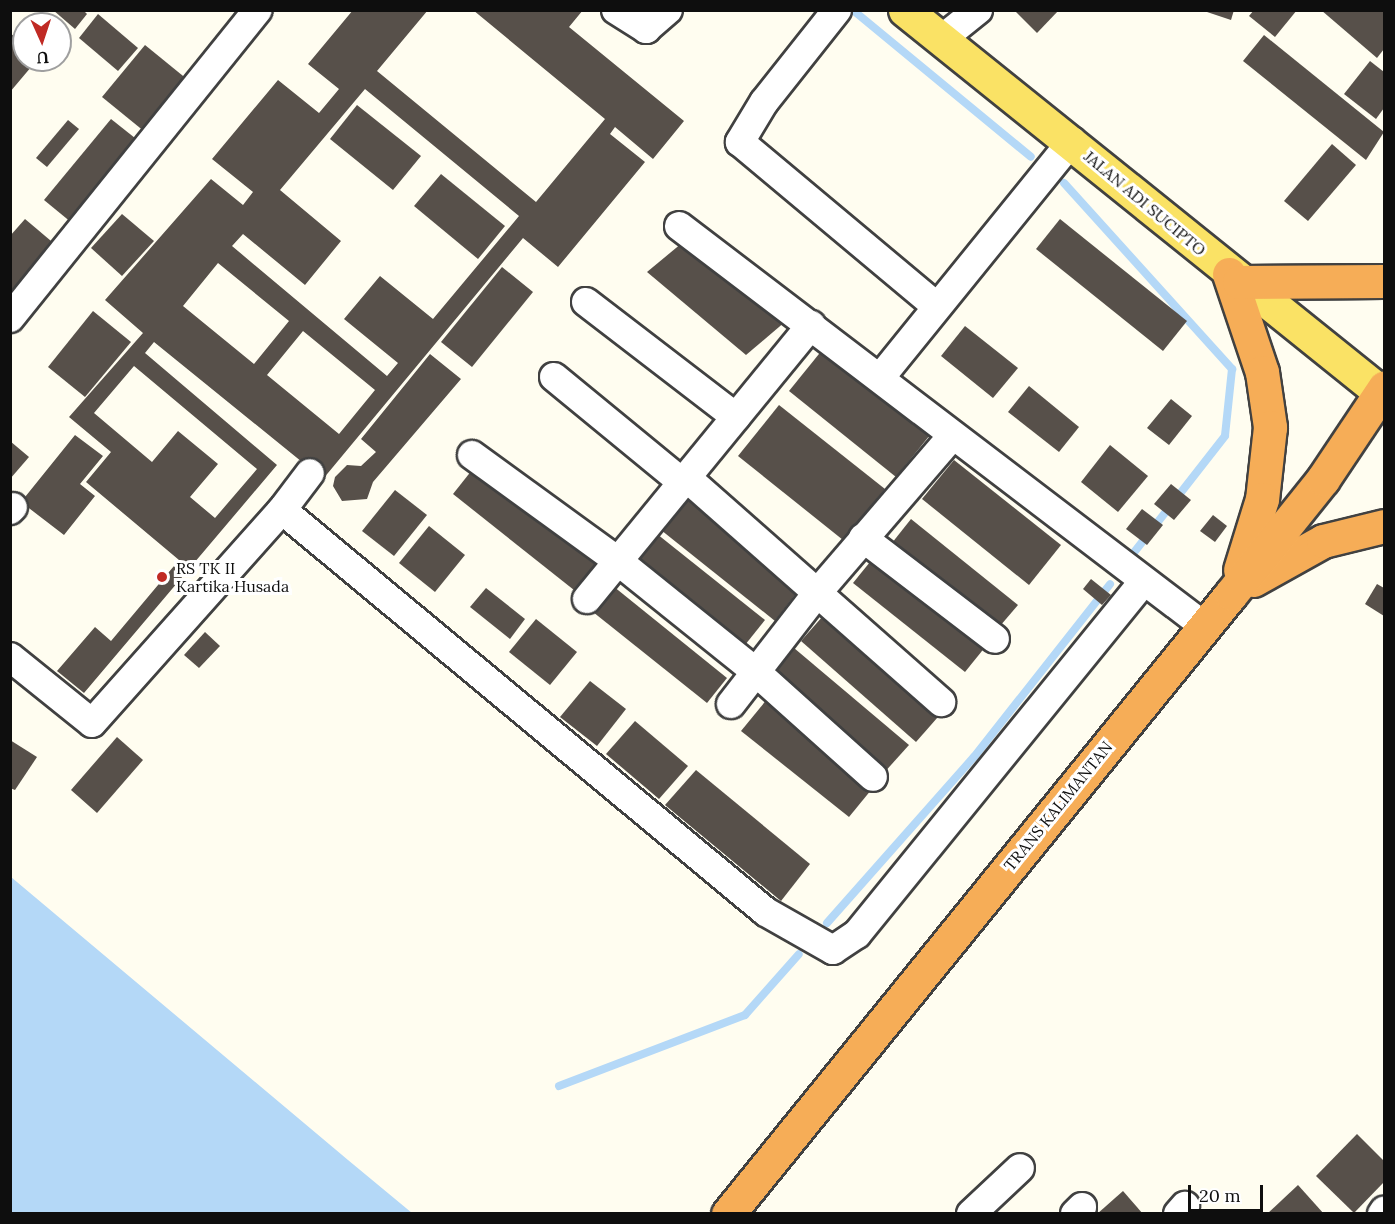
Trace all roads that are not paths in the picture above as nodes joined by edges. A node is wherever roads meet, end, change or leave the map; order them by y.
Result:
1 (258, 10) edge
2 (616, 10) edge
3 (668, 10) edge
4 (837, 10) edge
5 (905, 10) edge
6 (978, 10) edge
7 (943, 38) junction
8 (1072, 141) junction
9 (679, 226) dead end
10 (1234, 278) junction
11 (1384, 281) edge
12 (586, 302) dead end
13 (935, 305) junction
14 (10, 318) edge
15 (811, 325) junction
16 (555, 377) dead end
17 (880, 378) junction
18 (1384, 393) edge
19 (736, 417) junction
20 (952, 436) junction
21 (472, 455) dead end
22 (310, 473) dead end
23 (685, 481) junction
24 (282, 510) junction
25 (1384, 526) edge
26 (863, 538) junction
27 (618, 561) junction
28 (1142, 583) junction
29 (818, 592) junction
30 (1231, 594) junction
31 (587, 598) dead end
32 (1204, 626) junction
33 (995, 639) dead end
34 (10, 657) edge
35 (756, 672) junction
36 (941, 702) dead end
37 (731, 704) dead end
38 (873, 777) dead end
39 (1020, 1168) dead end
40 (728, 1214) edge
41 (971, 1214) edge

1 - 14 street
2 - 3 street
4 - 13 street
5 - 7 main road, JALAN ADI SUCIPTO
6 - 7 street
7 - 8 main road, JALAN ADI SUCIPTO
8 - 10 main road, JALAN ADI SUCIPTO
8 - 13 street
9 - 15 street
10 - 11 highway
10 - 18 main road, JALAN ADI SUCIPTO
10 - 30 highway
12 - 19 street
13 - 17 street
15 - 17 street
15 - 19 street
16 - 23 street
17 - 20 street
18 - 30 highway, TRANS KALIMANTAN
19 - 23 street
20 - 26 street
20 - 28 street
21 - 27 street
22 - 24 street
23 - 27 street
23 - 29 street
24 - 28 street
24 - 34 street
25 - 30 highway
26 - 29 street
26 - 33 street
27 - 31 street
27 - 35 street
28 - 32 street
29 - 35 street
29 - 36 street
30 - 32 highway, TRANS KALIMANTAN
32 - 40 highway, TRANS KALIMANTAN
35 - 37 street
35 - 38 street
39 - 41 street

